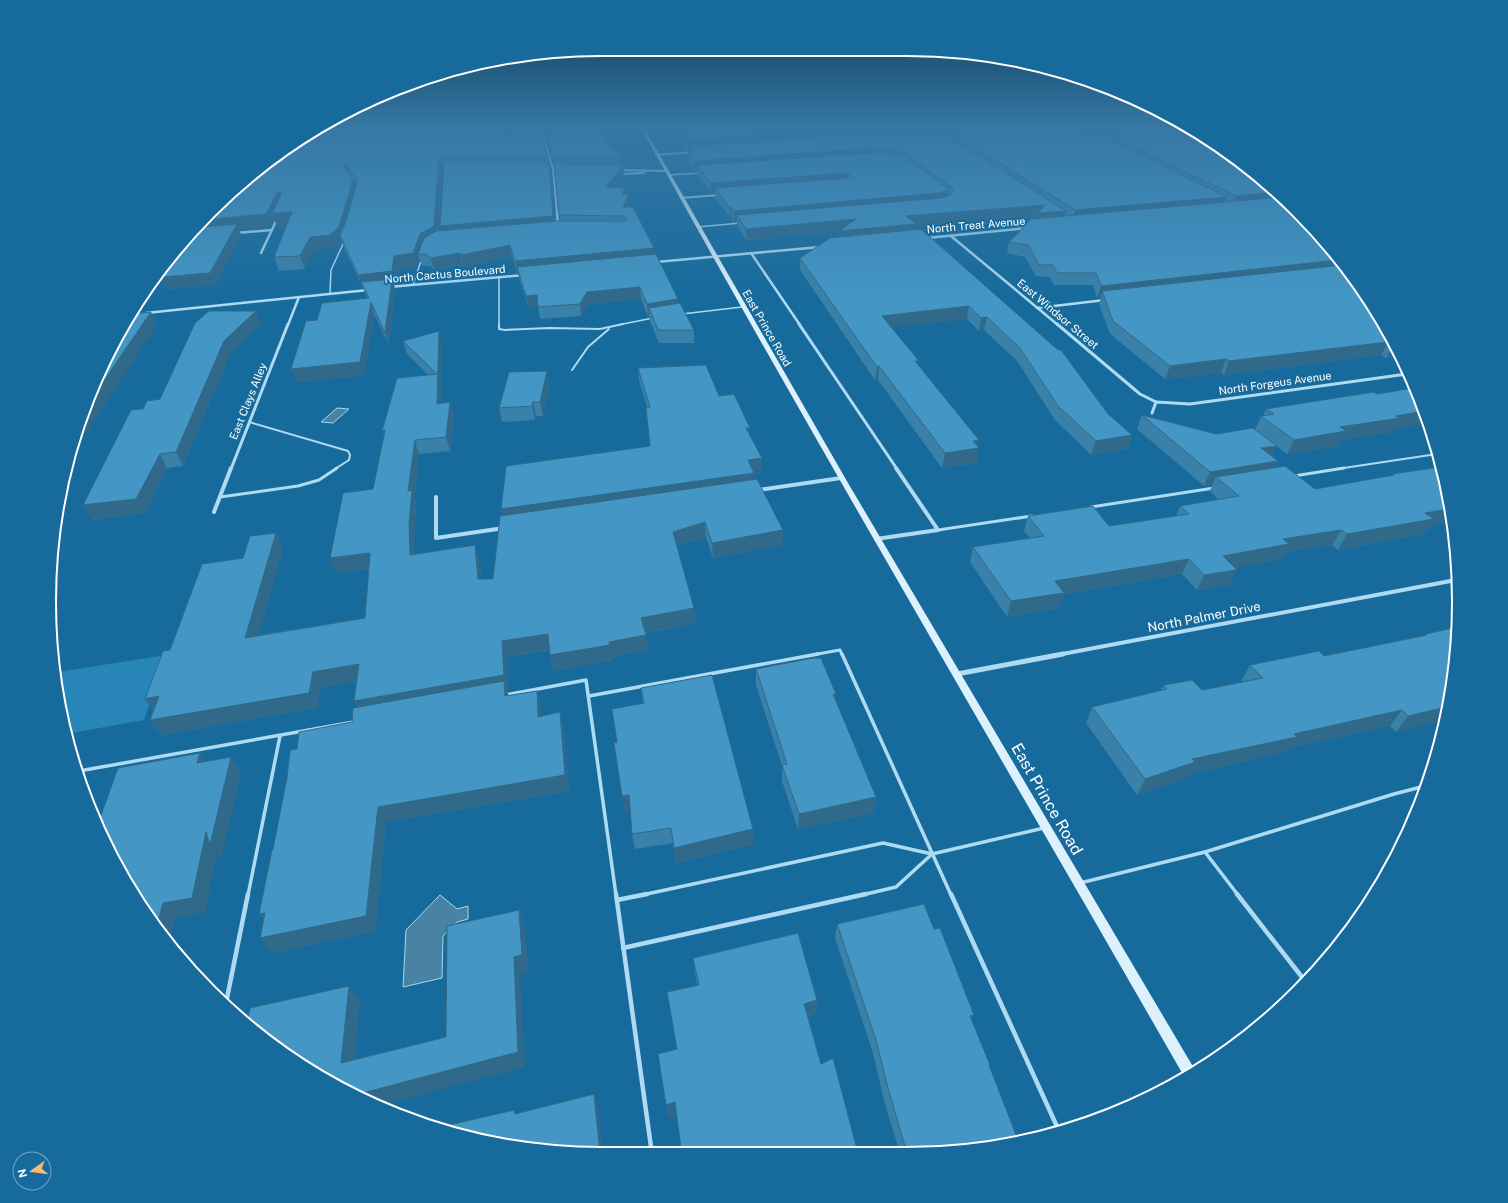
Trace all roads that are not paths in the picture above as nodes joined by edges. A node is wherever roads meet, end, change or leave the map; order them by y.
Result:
1 (554, 182) edge
2 (672, 182) edge
3 (723, 195) edge
4 (681, 198) junction
5 (277, 218) edge
6 (743, 223) edge
7 (696, 227) junction
8 (558, 228) edge
9 (1034, 228) edge
10 (272, 230) junction
11 (228, 234) edge
12 (206, 236) edge
13 (347, 236) edge
14 (951, 236) junction
15 (196, 237) edge
16 (920, 238) edge
17 (827, 246) edge
18 (261, 253) dead end
19 (751, 253) junction
20 (423, 255) edge
21 (713, 257) junction
22 (648, 263) edge
23 (530, 274) edge
24 (499, 277) junction
25 (413, 285) junction
26 (383, 288) edge
27 (375, 289) edge
28 (330, 294) junction
29 (299, 297) junction
30 (1107, 300) edge
31 (742, 306) junction
32 (1037, 308) junction
33 (139, 313) edge
34 (675, 314) edge
35 (660, 317) edge
36 (611, 328) junction
37 (572, 370) dead end
38 (1402, 375) edge
39 (1156, 402) junction
40 (1152, 413) dead end
41 (249, 422) junction
42 (1431, 455) edge
43 (1289, 477) edge
44 (841, 478) junction
45 (1218, 487) edge
46 (752, 491) edge
47 (220, 497) junction
48 (436, 497) dead end
49 (1086, 507) edge
50 (214, 512) dead end
51 (1039, 514) edge
52 (512, 527) edge
53 (938, 530) junction
54 (876, 539) junction
55 (1451, 581) edge
56 (957, 674) junction
57 (501, 696) edge
58 (588, 696) junction
59 (362, 721) edge
60 (280, 736) junction
61 (83, 770) edge
62 (1419, 788) edge
63 (1047, 827) junction
64 (1206, 852) junction
65 (932, 854) junction
66 (1079, 883) junction
67 (617, 900) junction
68 (624, 948) junction
69 (1302, 977) edge
70 (227, 998) edge
71 (1187, 1069) edge
72 (1056, 1126) edge
73 (651, 1147) edge

1 - 8 street
2 - 4 main road, East Prince Road
3 - 4 street
4 - 7 main road, East Prince Road
5 - 10 street
6 - 7 lane
7 - 21 main road, East Prince Road
9 - 14 street, North Treat Avenue
10 - 11 street
10 - 18 street
12 - 15 street
13 - 28 lane
14 - 16 street, North Treat Avenue
14 - 32 street, East Windsor Street
17 - 19 street
19 - 21 street
19 - 53 street, East Prince Road
20 - 25 lane
21 - 22 street
21 - 31 main road, East Prince Road
23 - 24 street, North Cactus Boulevard
24 - 25 street, North Cactus Boulevard
24 - 36 lane
25 - 26 street, North Cactus Boulevard
27 - 28 street, North Cactus Boulevard
28 - 29 street, North Cactus Boulevard
29 - 33 street, North Cactus Boulevard
29 - 41 street, East Clays Alley
30 - 32 street
31 - 34 lane
31 - 44 main road, East Prince Road
32 - 39 street, East Windsor Street
35 - 36 lane
36 - 37 lane
38 - 39 street, North Forgeus Avenue
39 - 40 street
41 - 47 street, East Clays Alley
41 - 47 lane
42 - 43 lane
44 - 46 street
44 - 54 main road, East Prince Road
45 - 49 lane
47 - 50 street, East Clays Alley
48 - 52 street
51 - 53 lane
53 - 54 street
54 - 56 main road, East Prince Road
55 - 56 street, North Palmer Drive
56 - 63 main road, East Prince Road
57 - 58 lane
58 - 65 lane
58 - 67 lane
59 - 60 lane
60 - 61 lane
60 - 70 lane
62 - 64 lane
63 - 65 lane
63 - 66 main road, East Prince Road
64 - 66 lane
64 - 69 lane
65 - 67 lane
65 - 68 lane
65 - 72 lane
66 - 71 main road, East Prince Road
67 - 68 lane
68 - 73 lane

